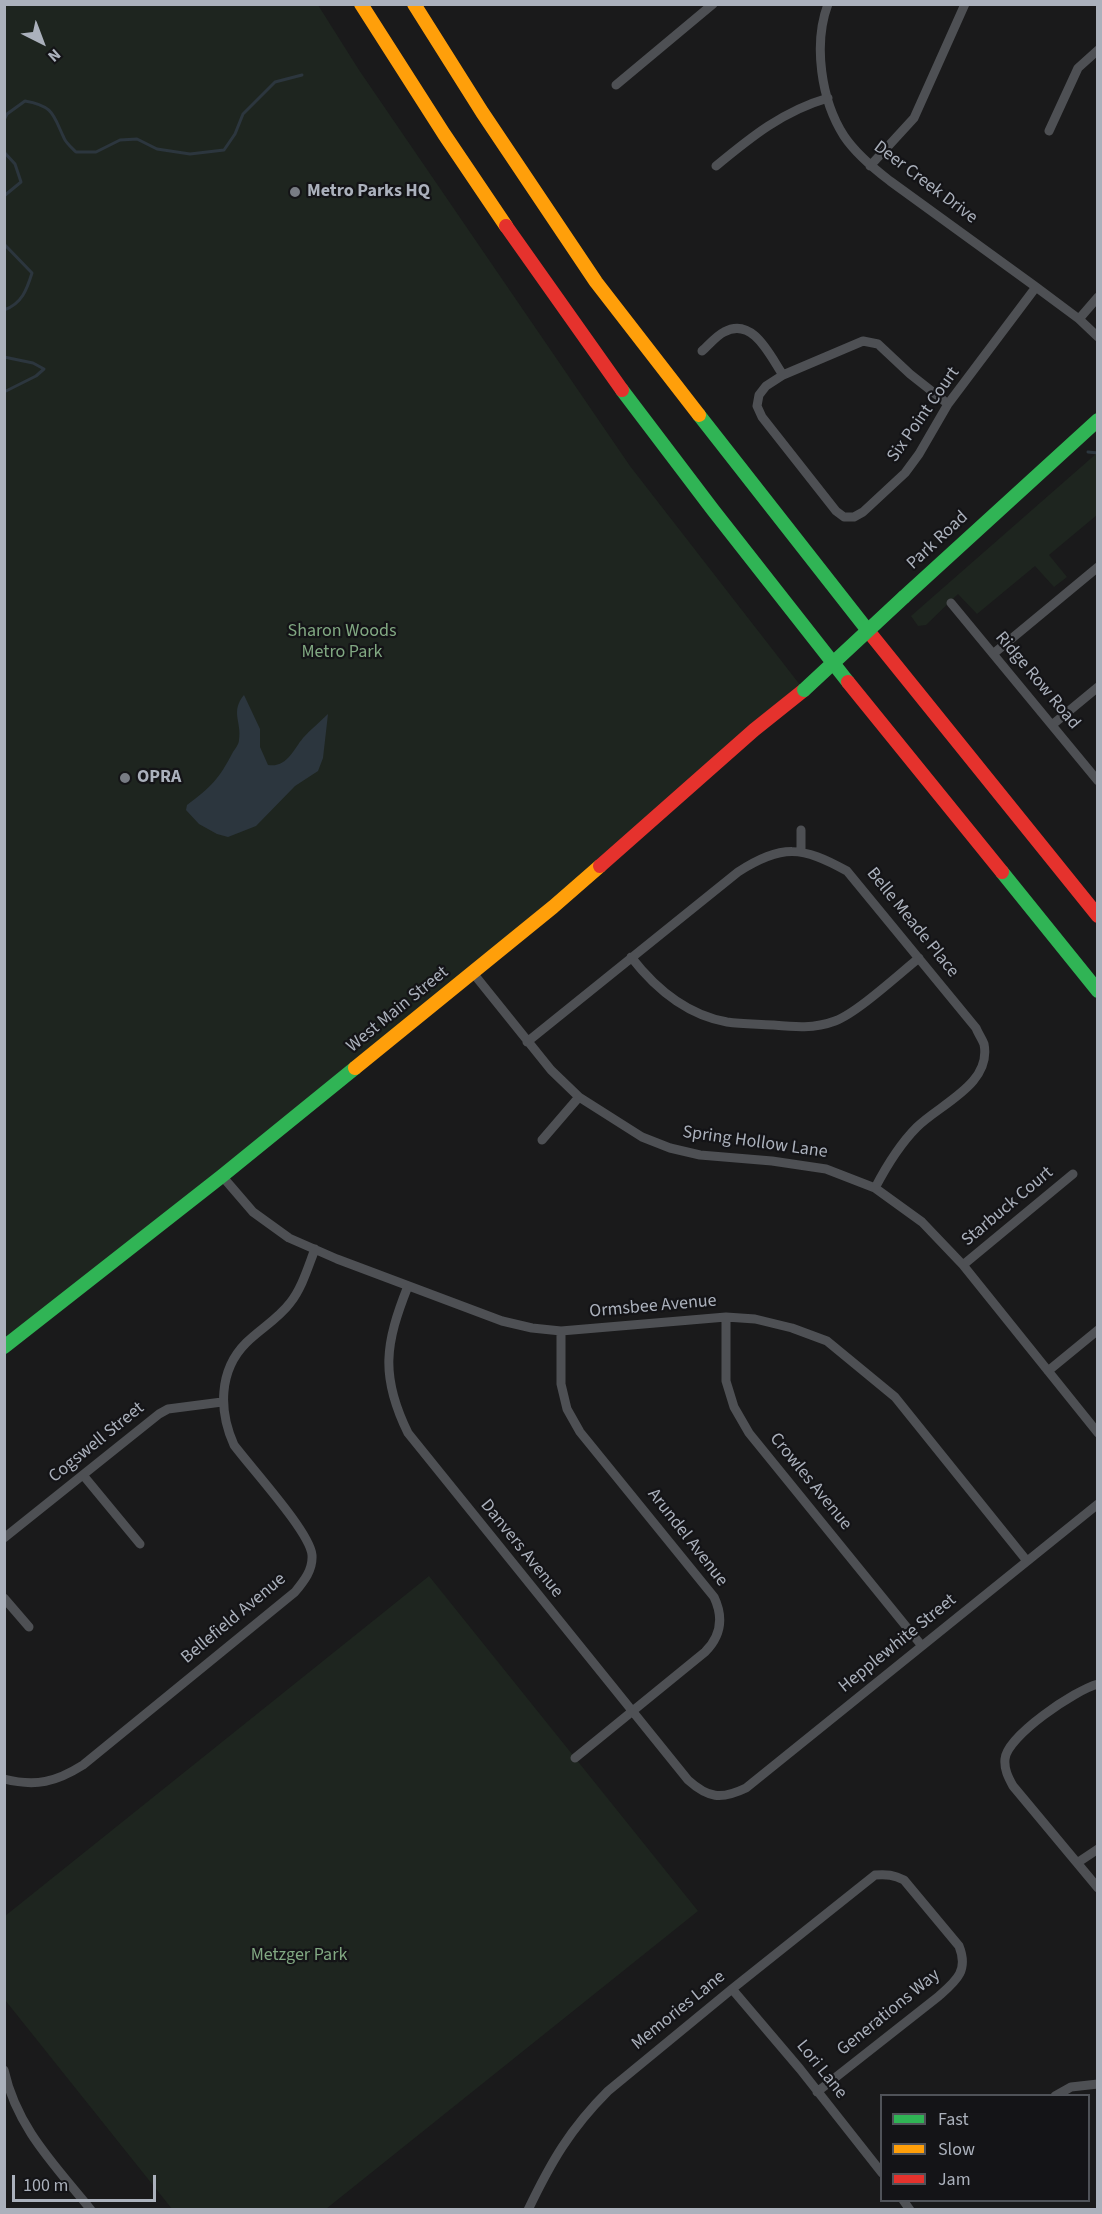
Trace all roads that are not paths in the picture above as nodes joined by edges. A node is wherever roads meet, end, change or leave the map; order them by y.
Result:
1 (361, 4) edge
2 (414, 4) edge
3 (713, 4) edge
4 (828, 4) edge
5 (965, 4) edge
6 (1098, 50) edge
7 (616, 85) dead end
8 (828, 98) junction
9 (1049, 131) dead end
10 (716, 166) dead end
11 (870, 166) junction
12 (1036, 287) junction
13 (1098, 297) edge
14 (1078, 319) junction
15 (1098, 337) edge
16 (702, 351) dead end
17 (783, 375) junction
18 (948, 404) junction
19 (1098, 420) edge
20 (1098, 567) edge
21 (951, 603) dead end
22 (993, 654) junction
23 (1098, 687) edge
24 (804, 690) joint
25 (1052, 725) junction
26 (1098, 781) edge
27 (801, 830) dead end
28 (801, 852) junction
29 (1098, 916) edge
30 (631, 957) junction
31 (919, 958) junction
32 (473, 973) junction
33 (1098, 991) edge
34 (527, 1042) junction
35 (579, 1097) junction
36 (542, 1140) dead end
37 (1073, 1174) dead end
38 (222, 1176) junction
39 (875, 1188) junction
40 (315, 1249) junction
41 (963, 1265) junction
42 (408, 1286) junction
43 (726, 1317) junction
44 (1098, 1330) edge
45 (561, 1331) junction
46 (4, 1347) edge
47 (1048, 1371) junction
48 (222, 1402) junction
49 (1098, 1433) edge
50 (83, 1474) junction
51 (1098, 1504) edge
52 (4, 1538) edge
53 (140, 1544) dead end
54 (1027, 1561) junction
55 (4, 1598) edge
56 (29, 1628) dead end
57 (922, 1646) junction
58 (1098, 1684) edge
59 (632, 1711) junction
60 (575, 1758) dead end
61 (4, 1779) edge
62 (713, 1796) joint
63 (1098, 1849) edge
64 (1077, 1863) junction
65 (887, 1874) joint
66 (1098, 1888) edge
67 (732, 1989) junction
68 (4, 2070) edge
69 (1098, 2084) edge
70 (817, 2092) junction
71 (1059, 2094) edge
72 (880, 2171) edge
73 (91, 2210) edge
74 (528, 2210) edge

1 - 33 main road
2 - 29 main road
3 - 7 street
4 - 8 street, Deer Creek Drive
5 - 11 street
6 - 9 street
8 - 10 street
8 - 11 street, Deer Creek Drive
11 - 12 street, Deer Creek Drive
12 - 14 street, Deer Creek Drive
12 - 18 street, Six Point Court
13 - 14 street
14 - 15 street, Deer Creek Drive
16 - 17 street
17 - 18 street
17 - 18 street, Six Point Court
19 - 24 main road, Park Road, bridge
20 - 22 street
21 - 22 street, Ridge Row Road
22 - 25 street, Ridge Row Road
23 - 25 street
24 - 32 main road, West Main Street
25 - 26 street, Ridge Row Road
27 - 28 street
28 - 30 street, Belle Meade Place
28 - 31 street, Belle Meade Place
30 - 31 street
30 - 34 street, Belle Meade Place
31 - 39 street, Belle Meade Place
32 - 34 street, Spring Hollow Lane
32 - 38 main road, West Main Street
34 - 35 street, Spring Hollow Lane
35 - 36 street
35 - 39 street, Spring Hollow Lane
37 - 41 street, Starbuck Court
38 - 40 street, Ormsbee Avenue
38 - 46 main road, West Main Street
39 - 41 street, Spring Hollow Lane
40 - 42 street, Ormsbee Avenue
40 - 48 street, Bellefield Avenue
41 - 47 street, Spring Hollow Lane
42 - 45 street, Ormsbee Avenue
42 - 59 street, Danvers Avenue
43 - 45 street, Ormsbee Avenue
43 - 54 street, Ormsbee Avenue
43 - 57 street, Crowles Avenue
44 - 47 street
45 - 59 street, Arundel Avenue
47 - 49 street, Spring Hollow Lane
48 - 50 street, Cogswell Street
48 - 61 street, Bellefield Avenue
50 - 52 street, Cogswell Street
50 - 53 street
51 - 54 street, Hepplewhite Street
54 - 57 street, Hepplewhite Street
55 - 56 street
57 - 62 street, Hepplewhite Street
58 - 64 street
59 - 60 street, Arundel Avenue
59 - 62 street, Danvers Avenue
63 - 64 street
64 - 66 street
65 - 67 street, Memories Lane
65 - 70 street, Generations Way
67 - 70 street, Lori Lane
67 - 74 street, Memories Lane
68 - 73 street
69 - 71 street
70 - 72 street, Lori Lane

